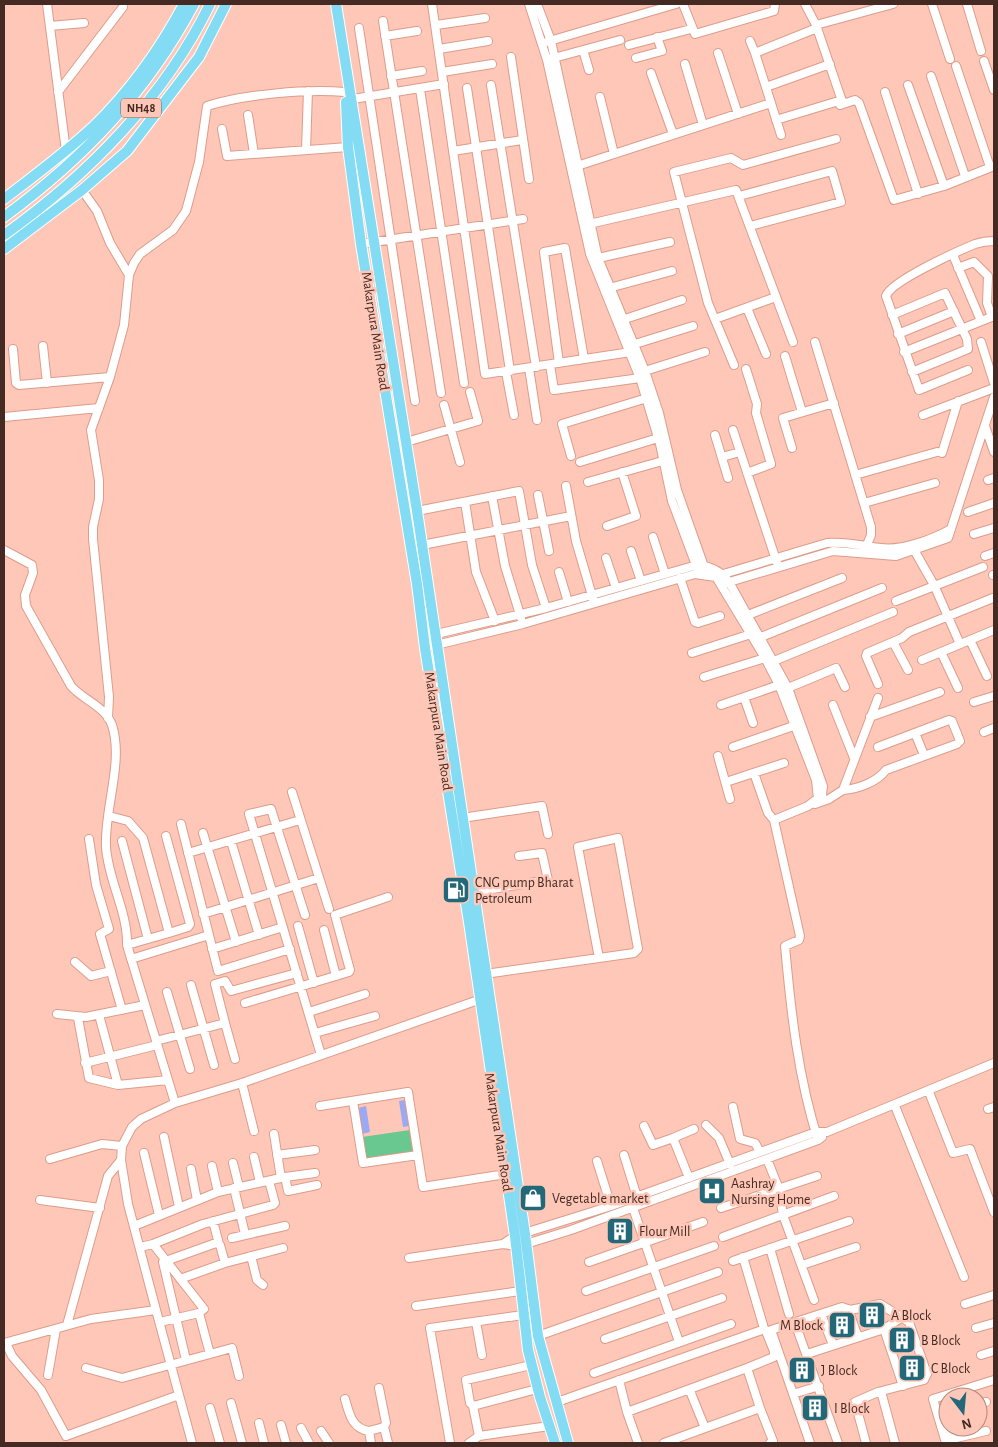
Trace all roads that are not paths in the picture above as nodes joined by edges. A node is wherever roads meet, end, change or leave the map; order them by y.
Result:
1 (47, 4) edge
2 (184, 4) edge
3 (194, 4) edge
4 (210, 4) edge
5 (226, 4) edge
6 (329, 4) edge
7 (336, 4) edge
8 (434, 4) edge
9 (529, 4) edge
10 (536, 4) edge
11 (676, 4) edge
12 (683, 4) edge
13 (775, 4) edge
14 (805, 4) edge
15 (893, 4) edge
16 (932, 4) edge
17 (967, 4) edge
18 (123, 6) dead end
19 (335, 18) junction
20 (485, 18) dead end
21 (383, 21) dead end
22 (84, 23) dead end
23 (50, 26) junction
24 (436, 26) junction
25 (816, 27) junction
26 (359, 28) dead end
27 (691, 28) junction
28 (418, 31) dead end
29 (385, 36) junction
30 (658, 37) junction
31 (620, 40) dead end
32 (488, 41) dead end
33 (750, 41) dead end
34 (546, 42) junction
35 (629, 45) dead end
36 (439, 49) junction
37 (583, 50) junction
38 (980, 51) dead end
39 (718, 53) dead end
40 (755, 53) junction
41 (511, 57) dead end
42 (636, 58) dead end
43 (551, 59) junction
44 (950, 60) dead end
45 (984, 60) dead end
46 (492, 64) dead end
47 (685, 64) dead end
48 (830, 64) junction
49 (956, 66) dead end
50 (589, 70) dead end
51 (422, 71) dead end
52 (442, 72) junction
53 (651, 73) dead end
54 (391, 76) junction
55 (931, 76) dead end
56 (444, 84) junction
57 (491, 85) dead end
58 (908, 85) dead end
59 (766, 87) junction
60 (467, 88) dead end
61 (420, 89) junction
62 (994, 90) edge
63 (308, 91) junction
64 (58, 92) junction
65 (885, 92) dead end
66 (394, 93) junction
67 (348, 97) junction
68 (368, 97) junction
69 (600, 97) dead end
70 (771, 103) junction
71 (842, 103) junction
72 (738, 114) junction
73 (248, 116) dead end
74 (776, 120) junction
75 (704, 125) junction
76 (222, 129) dead end
77 (672, 134) junction
78 (781, 135) dead end
79 (836, 139) dead end
80 (522, 140) junction
81 (500, 144) junction
82 (348, 146) junction
83 (476, 147) junction
84 (306, 150) junction
85 (66, 151) junction
86 (453, 151) junction
87 (254, 154) junction
88 (614, 154) junction
89 (992, 166) edge
90 (575, 167) junction
91 (965, 176) junction
92 (529, 179) dead end
93 (944, 186) junction
94 (82, 190) junction
95 (918, 194) junction
96 (738, 196) junction
97 (4, 199) edge
98 (682, 203) junction
99 (4, 217) edge
100 (524, 219) dead end
101 (511, 221) junction
102 (488, 224) junction
103 (586, 224) junction
104 (750, 226) junction
105 (464, 227) junction
106 (440, 231) junction
107 (4, 235) edge
108 (417, 236) junction
109 (390, 239) junction
110 (994, 241) edge
111 (373, 242) junction
112 (670, 242) dead end
113 (362, 244) junction
114 (4, 249) edge
115 (953, 255) junction
116 (595, 259) junction
117 (958, 268) junction
118 (672, 271) dead end
119 (129, 275) junction
120 (609, 289) junction
121 (776, 297) junction
122 (682, 300) dead end
123 (747, 308) junction
124 (954, 311) junction
125 (892, 315) junction
126 (993, 317) edge
127 (625, 319) junction
128 (715, 319) junction
129 (982, 321) junction
130 (693, 326) dead end
131 (962, 329) junction
132 (898, 334) junction
133 (793, 342) dead end
134 (815, 342) dead end
135 (981, 342) dead end
136 (635, 344) junction
137 (43, 346) dead end
138 (13, 349) dead end
139 (631, 352) junction
140 (705, 352) dead end
141 (904, 352) junction
142 (766, 354) dead end
143 (784, 356) dead end
144 (584, 359) junction
145 (559, 363) junction
146 (550, 365) junction
147 (734, 365) dead end
148 (533, 367) junction
149 (746, 370) dead end
150 (968, 370) dead end
151 (508, 371) junction
152 (912, 372) junction
153 (643, 374) junction
154 (110, 377) junction
155 (47, 383) junction
156 (464, 383) dead end
157 (994, 383) edge
158 (994, 388) edge
159 (470, 392) dead end
160 (441, 393) dead end
161 (994, 397) edge
162 (646, 398) junction
163 (415, 401) dead end
164 (958, 401) junction
165 (834, 403) junction
166 (444, 405) dead end
167 (99, 408) junction
168 (802, 412) junction
169 (655, 414) junction
170 (514, 415) dead end
171 (923, 415) dead end
172 (4, 417) edge
173 (538, 420) dead end
174 (985, 426) junction
175 (450, 429) junction
176 (733, 430) dead end
177 (715, 435) dead end
178 (658, 438) junction
179 (406, 442) junction
180 (792, 448) dead end
181 (740, 452) junction
182 (994, 452) edge
183 (572, 456) dead end
184 (722, 457) junction
185 (666, 459) junction
186 (460, 462) dead end
187 (580, 462) dead end
188 (622, 472) junction
189 (747, 473) junction
190 (856, 475) junction
191 (728, 478) dead end
192 (588, 482) dead end
193 (935, 483) dead end
194 (566, 486) dead end
195 (538, 495) dead end
196 (492, 496) junction
197 (464, 502) junction
198 (864, 503) junction
199 (994, 503) edge
200 (417, 511) junction
201 (968, 512) dead end
202 (572, 516) junction
203 (543, 522) junction
204 (525, 526) junction
205 (606, 526) dead end
206 (994, 528) edge
207 (498, 531) junction
208 (974, 534) dead end
209 (469, 536) junction
210 (653, 537) dead end
211 (422, 545) junction
212 (868, 546) junction
213 (913, 547) junction
214 (808, 549) junction
215 (4, 550) edge
216 (549, 551) dead end
217 (631, 551) dead end
218 (994, 553) edge
219 (864, 554) junction
220 (985, 556) dead end
221 (606, 558) dead end
222 (810, 558) junction
223 (777, 563) junction
224 (983, 567) dead end
225 (702, 570) junction
226 (559, 572) dead end
227 (665, 574) junction
228 (719, 576) junction
229 (680, 578) junction
230 (842, 578) dead end
231 (640, 581) junction
232 (725, 583) junction
233 (934, 585) junction
234 (616, 588) junction
235 (882, 588) dead end
236 (993, 598) dead end
237 (593, 599) junction
238 (896, 601) dead end
239 (568, 602) junction
240 (546, 608) junction
241 (894, 612) dead end
242 (520, 615) junction
243 (720, 616) dead end
244 (748, 616) junction
245 (948, 618) junction
246 (495, 621) junction
247 (523, 624) junction
248 (994, 630) edge
249 (751, 634) junction
250 (761, 637) junction
251 (436, 640) junction
252 (970, 640) junction
253 (424, 642) junction
254 (893, 642) junction
255 (960, 644) junction
256 (941, 652) junction
257 (692, 653) dead end
258 (765, 658) junction
259 (922, 660) dead end
260 (774, 661) junction
261 (908, 670) dead end
262 (987, 676) dead end
263 (704, 677) dead end
264 (878, 684) dead end
265 (779, 685) junction
266 (845, 687) dead end
267 (788, 688) junction
268 (958, 688) dead end
269 (940, 692) dead end
270 (994, 696) edge
271 (744, 697) junction
272 (878, 698) dead end
273 (974, 702) dead end
274 (721, 705) dead end
275 (833, 705) dead end
276 (870, 717) junction
277 (108, 718) junction
278 (753, 723) dead end
279 (797, 724) junction
280 (994, 728) edge
281 (984, 732) dead end
282 (915, 733) junction
283 (733, 747) dead end
284 (878, 747) dead end
285 (924, 755) junction
286 (718, 756) dead end
287 (854, 758) junction
288 (784, 764) dead end
289 (754, 773) junction
290 (726, 782) junction
291 (843, 790) junction
292 (292, 792) dead end
293 (730, 799) dead end
294 (816, 801) junction
295 (109, 816) junction
296 (462, 818) junction
297 (300, 820) junction
298 (774, 820) junction
299 (181, 824) dead end
300 (277, 827) junction
301 (204, 833) dead end
302 (254, 834) junction
303 (548, 834) dead end
304 (166, 836) dead end
305 (89, 839) dead end
306 (231, 841) junction
307 (122, 842) dead end
308 (207, 847) junction
309 (188, 853) junction
310 (518, 856) dead end
311 (319, 878) junction
312 (296, 886) junction
313 (473, 892) junction
314 (272, 893) junction
315 (388, 897) dead end
316 (249, 900) junction
317 (225, 907) junction
318 (329, 909) dead end
319 (203, 914) junction
320 (305, 915) dead end
321 (298, 926) dead end
322 (283, 927) junction
323 (324, 930) dead end
324 (169, 932) junction
325 (209, 935) junction
326 (259, 935) junction
327 (148, 939) junction
328 (236, 942) junction
329 (127, 945) junction
330 (212, 949) junction
331 (290, 949) junction
332 (599, 958) junction
333 (131, 959) junction
334 (75, 962) dead end
335 (111, 971) junction
336 (298, 973) junction
337 (485, 974) junction
338 (336, 976) junction
339 (314, 983) junction
340 (191, 985) dead end
341 (302, 987) junction
342 (167, 992) dead end
343 (365, 994) dead end
344 (484, 998) junction
345 (245, 1003) dead end
346 (145, 1005) junction
347 (122, 1010) junction
348 (309, 1012) junction
349 (57, 1014) dead end
350 (99, 1015) junction
351 (375, 1016) dead end
352 (78, 1018) junction
353 (225, 1023) junction
354 (203, 1029) junction
355 (315, 1033) junction
356 (180, 1035) junction
357 (156, 1043) junction
358 (321, 1055) junction
359 (110, 1056) junction
360 (236, 1058) dead end
361 (85, 1063) junction
362 (994, 1063) edge
363 (214, 1065) dead end
364 (190, 1069) dead end
365 (168, 1080) junction
366 (242, 1083) junction
367 (118, 1085) junction
368 (929, 1092) junction
369 (353, 1101) junction
370 (175, 1103) junction
371 (320, 1106) dead end
372 (895, 1106) junction
373 (733, 1107) dead end
374 (706, 1125) dead end
375 (644, 1126) dead end
376 (694, 1130) dead end
377 (254, 1131) dead end
378 (816, 1132) junction
379 (827, 1132) junction
380 (274, 1134) dead end
381 (164, 1137) dead end
382 (673, 1138) junction
383 (818, 1140) junction
384 (122, 1146) junction
385 (315, 1150) dead end
386 (760, 1152) junction
387 (144, 1153) dead end
388 (418, 1154) junction
389 (277, 1155) junction
390 (624, 1155) dead end
391 (254, 1157) dead end
392 (50, 1159) dead end
393 (767, 1159) junction
394 (120, 1160) junction
395 (597, 1161) dead end
396 (234, 1163) dead end
397 (730, 1164) junction
398 (212, 1166) dead end
399 (190, 1170) dead end
400 (315, 1173) dead end
401 (506, 1174) junction
402 (817, 1176) dead end
403 (283, 1177) junction
404 (688, 1178) junction
405 (269, 1180) junction
406 (260, 1182) junction
407 (670, 1184) junction
408 (317, 1185) dead end
409 (236, 1188) junction
410 (779, 1189) junction
411 (218, 1192) junction
412 (673, 1194) junction
413 (834, 1196) dead end
414 (637, 1197) junction
415 (40, 1200) dead end
416 (197, 1200) junction
417 (992, 1201) edge
418 (611, 1206) junction
419 (179, 1207) junction
420 (100, 1208) junction
421 (633, 1208) junction
422 (721, 1208) dead end
423 (994, 1212) edge
424 (240, 1214) junction
425 (784, 1215) junction
426 (159, 1216) junction
427 (213, 1221) junction
428 (849, 1221) dead end
429 (703, 1222) dead end
430 (134, 1226) junction
431 (285, 1226) dead end
432 (246, 1234) junction
433 (722, 1237) dead end
434 (232, 1238) dead end
435 (520, 1240) junction
436 (793, 1240) junction
437 (645, 1242) junction
438 (153, 1244) junction
439 (219, 1244) junction
440 (714, 1246) dead end
441 (140, 1247) junction
442 (856, 1247) dead end
443 (283, 1248) dead end
444 (770, 1248) junction
445 (251, 1256) junction
446 (743, 1257) junction
447 (409, 1258) dead end
448 (165, 1260) junction
449 (733, 1261) dead end
450 (589, 1262) dead end
451 (225, 1263) junction
452 (802, 1265) junction
453 (653, 1267) junction
454 (718, 1272) dead end
455 (964, 1277) dead end
456 (180, 1279) junction
457 (263, 1285) dead end
458 (586, 1290) dead end
459 (520, 1291) junction
460 (662, 1292) junction
461 (994, 1295) edge
462 (722, 1298) dead end
463 (814, 1300) dead end
464 (965, 1304) dead end
465 (416, 1306) dead end
466 (848, 1309) junction
467 (156, 1310) junction
468 (199, 1313) junction
469 (789, 1314) dead end
470 (821, 1314) junction
471 (523, 1315) junction
472 (670, 1317) junction
473 (175, 1318) junction
474 (901, 1318) junction
475 (160, 1322) junction
476 (476, 1322) junction
477 (795, 1323) junction
478 (994, 1323) edge
479 (731, 1324) dead end
480 (763, 1325) dead end
481 (67, 1326) junction
482 (56, 1328) junction
483 (884, 1328) junction
484 (976, 1328) dead end
485 (538, 1336) junction
486 (858, 1337) junction
487 (605, 1339) dead end
488 (680, 1342) junction
489 (5, 1343) edge
490 (833, 1345) junction
491 (994, 1351) edge
492 (810, 1353) dead end
493 (210, 1354) junction
494 (482, 1355) dead end
495 (980, 1355) dead end
496 (186, 1360) junction
497 (171, 1364) junction
498 (531, 1364) junction
499 (86, 1368) dead end
500 (747, 1368) junction
501 (594, 1373) dead end
502 (48, 1375) dead end
503 (239, 1376) dead end
504 (619, 1380) junction
505 (994, 1380) edge
506 (819, 1386) junction
507 (903, 1386) junction
508 (379, 1388) dead end
509 (537, 1388) junction
510 (690, 1391) junction
511 (878, 1392) junction
512 (179, 1394) junction
513 (793, 1394) junction
514 (345, 1400) dead end
515 (557, 1402) junction
516 (231, 1403) dead end
517 (473, 1406) junction
518 (210, 1408) dead end
519 (760, 1408) junction
520 (627, 1412) junction
521 (259, 1423) dead end
522 (281, 1425) dead end
523 (384, 1426) junction
524 (549, 1426) junction
525 (301, 1428) dead end
526 (705, 1428) junction
527 (321, 1431) dead end
528 (368, 1431) junction
529 (479, 1436) junction
530 (967, 1437) edge
531 (555, 1442) edge
532 (951, 1442) edge
533 (192, 1443) edge
534 (220, 1443) edge
535 (242, 1443) edge
536 (264, 1443) edge
537 (286, 1443) edge
538 (309, 1443) edge
539 (329, 1443) edge
540 (371, 1443) edge
541 (388, 1443) edge
542 (450, 1443) edge
543 (469, 1443) edge
544 (568, 1443) edge
545 (638, 1443) edge
546 (664, 1443) edge
547 (770, 1443) edge
548 (810, 1443) edge
549 (838, 1443) edge
550 (866, 1443) edge
551 (895, 1443) edge

1 - 23 street
2 - 85 highway
3 - 99 highway, NH48
4 - 107 highway, NH48
5 - 94 highway
6 - 19 highway
7 - 19 highway
8 - 24 street
9 - 34 street
10 - 34 street
11 - 34 street
12 - 27 street
13 - 27 street
14 - 25 street
15 - 25 street
16 - 44 street
17 - 38 street
18 - 64 street
19 - 67 highway, Makarpura Main Road
20 - 24 street
21 - 29 street
22 - 23 street
23 - 64 street
24 - 36 street
25 - 40 street
25 - 48 street
26 - 68 street
27 - 30 street
28 - 29 street
29 - 54 street
30 - 35 street
30 - 42 street
31 - 37 street
32 - 36 street
33 - 40 street
34 - 43 street
36 - 52 street
37 - 43 street
37 - 50 street
39 - 72 street
40 - 59 street
41 - 80 street
43 - 90 street
45 - 62 street
46 - 52 street
47 - 75 street
48 - 59 street
48 - 71 street
49 - 89 street
51 - 54 street
52 - 56 street
53 - 77 street
54 - 66 street
55 - 91 street
56 - 61 street
56 - 86 street
57 - 81 street
58 - 93 street
59 - 70 street
60 - 83 street
61 - 66 street
61 - 106 street
63 - 67 street
63 - 84 street
63 - 119 street
64 - 85 street
65 - 95 street
66 - 68 street
66 - 108 street
67 - 68 street
67 - 82 highway, Makarpura Main Road
67 - 111 highway, Makarpura Main Road
68 - 109 street
69 - 88 street
70 - 72 street
70 - 74 street
71 - 74 street
71 - 95 street
72 - 75 street
73 - 87 street
74 - 78 street
75 - 77 street
76 - 87 street
77 - 88 street
79 - 98 street
80 - 81 street
80 - 92 street
81 - 83 street
81 - 101 street
82 - 84 street
82 - 113 highway, Makarpura Main Road
83 - 86 street
83 - 102 street
84 - 87 street
85 - 97 highway
86 - 105 street
88 - 90 street
89 - 91 street
90 - 103 street
91 - 93 street
93 - 95 street
94 - 114 highway
94 - 119 street
96 - 98 street
96 - 104 street
96 - 104 street
98 - 103 street
98 - 128 street
100 - 101 street
101 - 102 street
101 - 148 street
102 - 105 street
102 - 151 street
103 - 116 street
104 - 121 street
105 - 106 street
105 - 151 street
106 - 108 street
106 - 156 street
108 - 109 street
108 - 160 street
109 - 111 street
109 - 163 street
110 - 115 street
111 - 113 street
111 - 179 highway, Makarpura Main Road
112 - 116 street
113 - 253 highway, Makarpura Main Road
115 - 117 street
115 - 125 street
116 - 120 street
117 - 126 street
117 - 129 street
118 - 120 street
119 - 154 street
120 - 127 street
120 - 139 street
121 - 123 street
121 - 133 street
122 - 127 street
123 - 128 street
123 - 142 street
124 - 125 street
124 - 131 street
124 - 132 street
125 - 132 street
126 - 129 street
127 - 136 street
128 - 147 street
129 - 131 street
130 - 136 street
131 - 141 street
131 - 152 street
132 - 141 street
134 - 165 street
135 - 157 street
136 - 153 street
137 - 155 street
138 - 155 street
139 - 144 street
139 - 153 street
140 - 153 street
141 - 152 street
143 - 168 street
144 - 145 street
144 - 145 street
145 - 146 street
146 - 148 street
146 - 153 street
148 - 151 street
148 - 173 street
149 - 189 street
150 - 152 street
151 - 170 street
153 - 162 street
153 - 169 street
154 - 155 street
154 - 167 street
158 - 164 street
159 - 175 street
161 - 174 street
162 - 169 street
162 - 183 street
164 - 171 street
164 - 190 street
165 - 168 street
165 - 190 street
166 - 175 street
167 - 172 street
167 - 277 street
168 - 180 street
169 - 178 street
169 - 185 street
174 - 182 street
174 - 213 street
175 - 179 street
175 - 186 street
176 - 181 street
177 - 184 street
178 - 185 street
178 - 187 street
179 - 200 highway, Makarpura Main Road
181 - 184 street
181 - 189 street
184 - 191 street
185 - 188 street
185 - 225 street
188 - 192 street
188 - 205 street
189 - 223 street
190 - 198 street
193 - 198 street
194 - 202 street
195 - 203 street
196 - 197 street
196 - 204 street
196 - 207 street
197 - 200 street
197 - 209 street
198 - 212 street
199 - 201 street
200 - 211 highway, Makarpura Main Road
202 - 203 street
202 - 237 street
203 - 204 street
203 - 216 street
204 - 207 street
204 - 240 street
206 - 208 street
207 - 209 street
207 - 242 street
209 - 211 street
209 - 246 street
210 - 227 street
211 - 251 highway, Makarpura Main Road
212 - 213 street
212 - 214 street
212 - 219 street
213 - 219 street
213 - 233 street
214 - 222 street
214 - 223 street
215 - 277 street
217 - 231 street
218 - 220 street
219 - 222 street
221 - 234 street
222 - 223 street
223 - 228 street
223 - 232 street
224 - 233 street
225 - 227 street
225 - 228 street
225 - 229 street
226 - 239 street
227 - 231 street
228 - 232 street
229 - 237 street
229 - 243 street
230 - 244 street
231 - 234 street
232 - 244 street
232 - 249 street
233 - 238 street
233 - 245 street
234 - 237 street
235 - 250 street
236 - 245 street
237 - 239 street
237 - 247 street
239 - 240 street
240 - 242 street
241 - 260 street
242 - 246 street
242 - 247 street
244 - 250 street
245 - 254 street
245 - 255 street
246 - 251 street
247 - 251 street
248 - 252 street
249 - 257 street
249 - 258 street
250 - 260 street
251 - 253 street
251 - 296 highway, Makarpura Main Road
252 - 255 street
252 - 262 street
253 - 344 highway, Makarpura Main Road
254 - 261 street
254 - 264 street
255 - 256 street
256 - 259 street
256 - 268 street
258 - 263 street
258 - 265 street
260 - 267 street
265 - 271 street
265 - 279 street
266 - 267 street
267 - 279 street
269 - 276 street
270 - 273 street
271 - 274 street
271 - 278 street
272 - 276 street
275 - 287 street
276 - 287 street
277 - 295 street
279 - 283 street
279 - 294 street
280 - 281 street
282 - 284 street
282 - 285 street
282 - 285 street
285 - 291 street
286 - 290 street
287 - 291 street
288 - 289 street
289 - 290 street
289 - 298 street
290 - 293 street
291 - 294 street
292 - 297 street
294 - 298 street
295 - 324 street
295 - 329 street
296 - 303 street
296 - 313 highway, Makarpura Main Road
297 - 300 street
297 - 311 street
298 - 378 street
299 - 309 street
300 - 302 street
300 - 302 street
300 - 312 street
301 - 308 street
302 - 306 street
302 - 314 street
304 - 324 street
305 - 335 street
306 - 308 street
306 - 316 street
307 - 327 street
308 - 309 street
308 - 317 street
309 - 319 street
310 - 313 street
311 - 312 street
311 - 318 street
312 - 314 street
312 - 320 street
313 - 337 highway, Makarpura Main Road
314 - 316 street
314 - 322 street
315 - 338 street
316 - 317 street
316 - 326 street
317 - 319 street
317 - 328 street
319 - 325 street
321 - 339 street
322 - 326 street
322 - 331 street
323 - 338 street
324 - 327 street
325 - 330 street
325 - 333 street
326 - 328 street
327 - 329 street
328 - 330 street
329 - 333 street
330 - 331 street
331 - 336 street
332 - 332 street
332 - 337 street
333 - 346 street
334 - 335 street
335 - 347 street
336 - 341 street
336 - 353 street
337 - 344 highway, Makarpura Main Road
338 - 339 street
339 - 341 street
340 - 354 street
341 - 345 street
341 - 348 street
342 - 356 street
343 - 348 street
344 - 358 street
344 - 401 highway, Makarpura Main Road
344 - 435 highway, Makarpura Main Road
346 - 347 street
346 - 357 street
347 - 350 street
348 - 355 street
349 - 352 street
350 - 352 street
350 - 359 street
351 - 355 street
352 - 361 street
353 - 354 street
353 - 360 street
354 - 356 street
354 - 363 street
355 - 358 street
356 - 357 street
356 - 364 street
357 - 359 street
357 - 365 street
358 - 366 street
359 - 361 street
359 - 367 street
361 - 367 street
362 - 368 street
365 - 367 street
365 - 370 street
366 - 370 street
366 - 377 street
368 - 372 street
368 - 417 street
369 - 371 street
369 - 388 street
369 - 388 street
370 - 384 street
372 - 379 street
372 - 455 street
373 - 386 street
374 - 397 street
375 - 382 street
376 - 382 street
378 - 379 street
378 - 383 street
378 - 386 street
379 - 383 street
380 - 389 street
381 - 419 street
382 - 404 street
383 - 393 street
384 - 392 street
384 - 394 street
385 - 389 street
386 - 397 street
387 - 426 street
388 - 401 street
389 - 403 street
390 - 414 street
391 - 406 street
393 - 410 street
393 - 412 street
394 - 420 street
394 - 430 street
395 - 418 street
396 - 409 street
397 - 404 street
398 - 411 street
399 - 416 street
400 - 403 street
401 - 435 highway, Makarpura Main Road
402 - 410 street
403 - 405 street
403 - 408 street
404 - 407 street
405 - 406 street
405 - 424 street
406 - 409 street
407 - 412 street
407 - 414 street
409 - 411 street
409 - 424 street
410 - 422 street
410 - 425 street
411 - 416 street
412 - 421 street
413 - 425 street
414 - 418 street
415 - 420 street
416 - 419 street
417 - 423 street
418 - 435 street
419 - 426 street
420 - 481 street
421 - 435 street
421 - 437 street
424 - 427 street
424 - 432 street
425 - 433 street
425 - 436 street
426 - 430 street
427 - 438 street
427 - 439 street
428 - 436 street
429 - 437 street
430 - 441 street
431 - 432 street
432 - 434 street
435 - 447 street
435 - 459 highway, Makarpura Main Road
435 - 485 highway, Makarpura Main Road
436 - 444 street
436 - 452 street
437 - 450 street
437 - 453 street
438 - 441 street
438 - 448 street
439 - 448 street
439 - 451 street
440 - 453 street
441 - 467 street
442 - 452 street
443 - 445 street
444 - 446 street
444 - 469 street
445 - 451 street
445 - 457 street
446 - 449 street
446 - 480 street
448 - 456 street
448 - 473 street
451 - 456 street
452 - 463 street
453 - 458 street
453 - 460 street
454 - 460 street
456 - 468 street
459 - 465 street
459 - 471 highway, Makarpura Main Road
460 - 472 street
460 - 485 street
461 - 464 street
462 - 472 street
466 - 470 street
466 - 474 street
466 - 486 street
467 - 475 street
467 - 481 street
468 - 473 street
468 - 493 street
470 - 477 street
470 - 490 street
471 - 476 street
471 - 498 highway, Makarpura Main Road
472 - 487 street
472 - 488 street
473 - 475 street
473 - 496 street
474 - 483 street
474 - 507 street
475 - 497 street
476 - 494 street
476 - 542 street
477 - 506 street
477 - 513 street
478 - 484 street
479 - 488 street
481 - 482 street
482 - 489 street
482 - 502 street
483 - 486 street
483 - 507 street
485 - 515 highway, Makarpura Main Road
486 - 490 street
488 - 501 street
489 - 512 street
490 - 492 street
491 - 495 street
493 - 496 street
493 - 503 street
496 - 497 street
497 - 499 street
497 - 512 street
498 - 509 highway, Makarpura Main Road
498 - 517 street
500 - 504 street
500 - 510 street
500 - 519 street
504 - 515 street
504 - 520 street
505 - 532 street
506 - 513 street
506 - 549 street
507 - 511 street
508 - 523 street
509 - 517 street
509 - 524 highway, Makarpura Main Road
510 - 520 street
510 - 526 street
511 - 550 street
511 - 551 street
512 - 533 street
513 - 548 street
514 - 528 street
515 - 544 highway, Makarpura Main Road
516 - 535 street
517 - 529 street
518 - 534 street
519 - 526 street
519 - 547 street
520 - 545 street
521 - 536 street
522 - 537 street
523 - 528 street
523 - 541 street
524 - 529 street
524 - 531 highway, Makarpura Main Road
525 - 538 street
526 - 546 street
527 - 539 street
528 - 540 street
529 - 543 street
530 - 532 street

